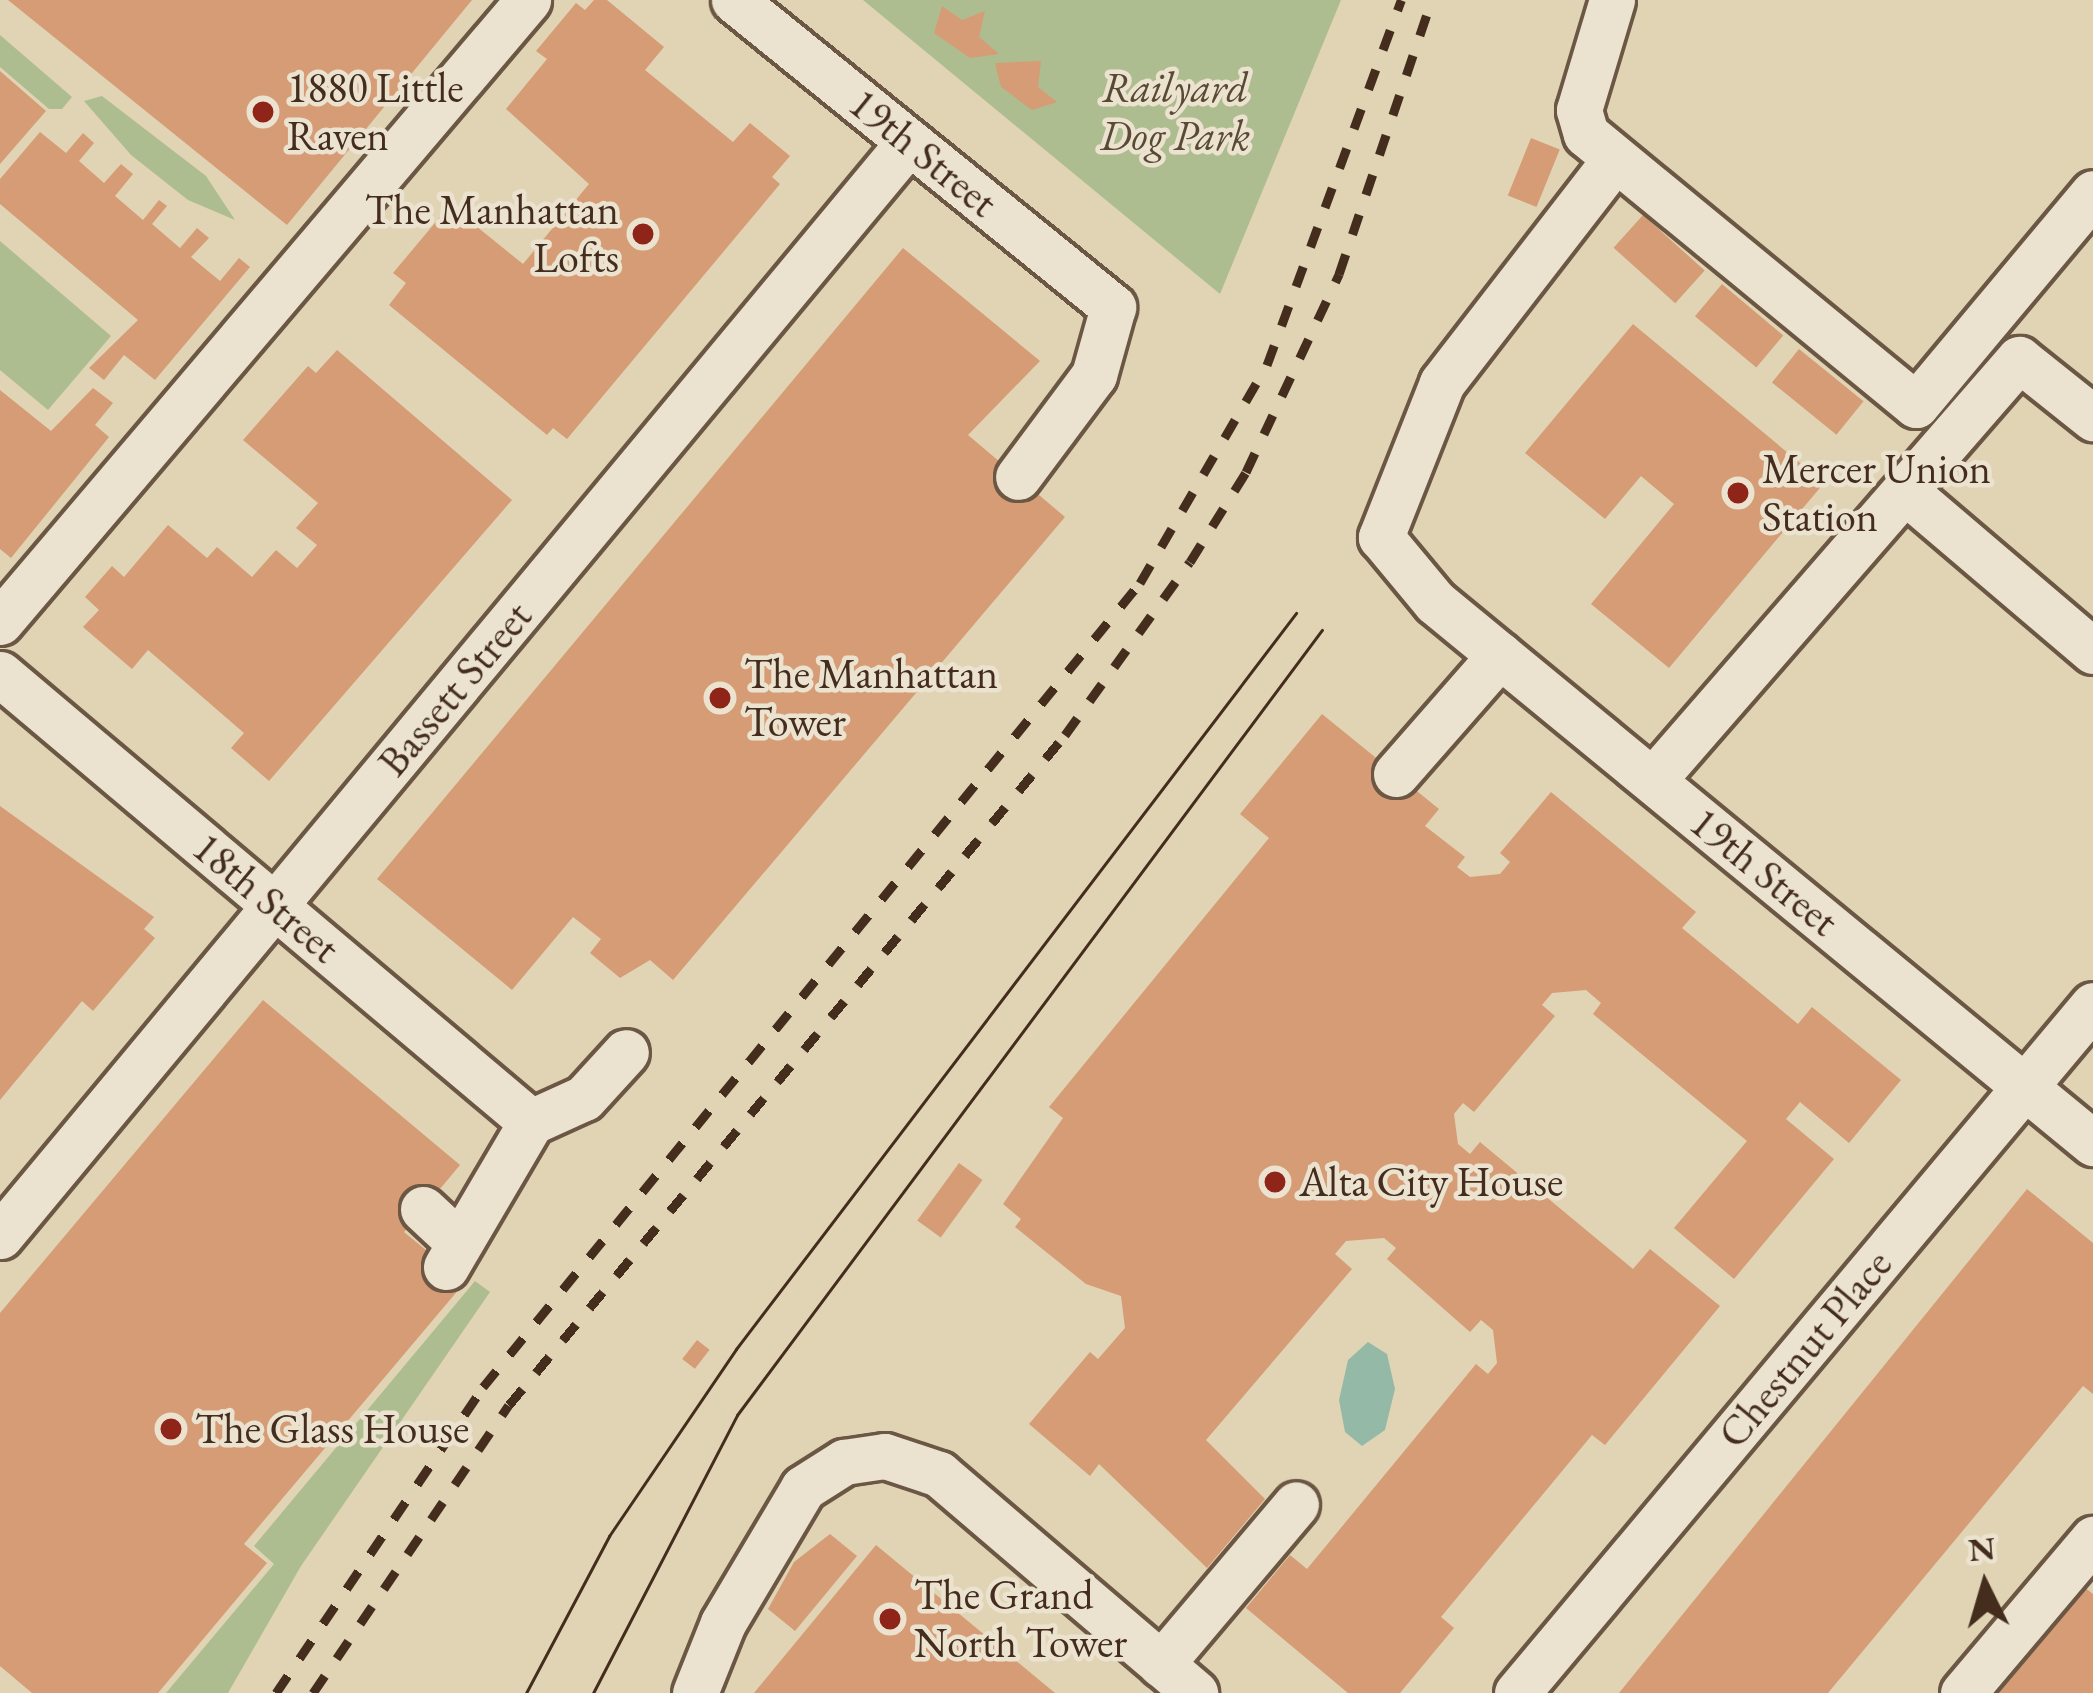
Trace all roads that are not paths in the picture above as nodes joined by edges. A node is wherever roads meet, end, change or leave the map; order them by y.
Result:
1 (528, 0) edge
2 (734, 0) edge
3 (1612, 0) edge
4 (909, 142) junction
5 (1615, 159) junction
6 (2093, 193) edge
7 (2093, 418) edge
8 (1018, 477) dead end
9 (1905, 491) junction
10 (0, 622) edge
11 (2093, 651) edge
12 (1500, 655) junction
13 (0, 674) edge
14 (1396, 774) dead end
15 (1653, 780) junction
16 (275, 905) junction
17 (2093, 1005) edge
18 (626, 1052) dead end
19 (2025, 1086) junction
20 (532, 1122) junction
21 (2093, 1143) edge
22 (0, 1236) edge
23 (436, 1239) dead end
24 (1296, 1504) dead end
25 (2093, 1539) edge
26 (1174, 1682) edge
27 (695, 1693) edge
28 (1516, 1693) edge
29 (1963, 1693) edge

1 - 10 street
2 - 4 street, 19th Street
3 - 5 street
4 - 8 street, 19th Street
4 - 16 street, Bassett Street
5 - 6 street
5 - 12 street, 19th Street
7 - 9 street
9 - 11 street
9 - 15 street
12 - 14 street
12 - 15 street, 19th Street
13 - 16 street, 18th Street
15 - 19 street, 19th Street
16 - 20 street, 18th Street
16 - 22 street, Bassett Street
17 - 19 street, Chestnut Place
18 - 20 street
19 - 21 street, 19th Street
19 - 28 street, Chestnut Place
20 - 23 street
24 - 26 street
25 - 29 street
26 - 27 street

